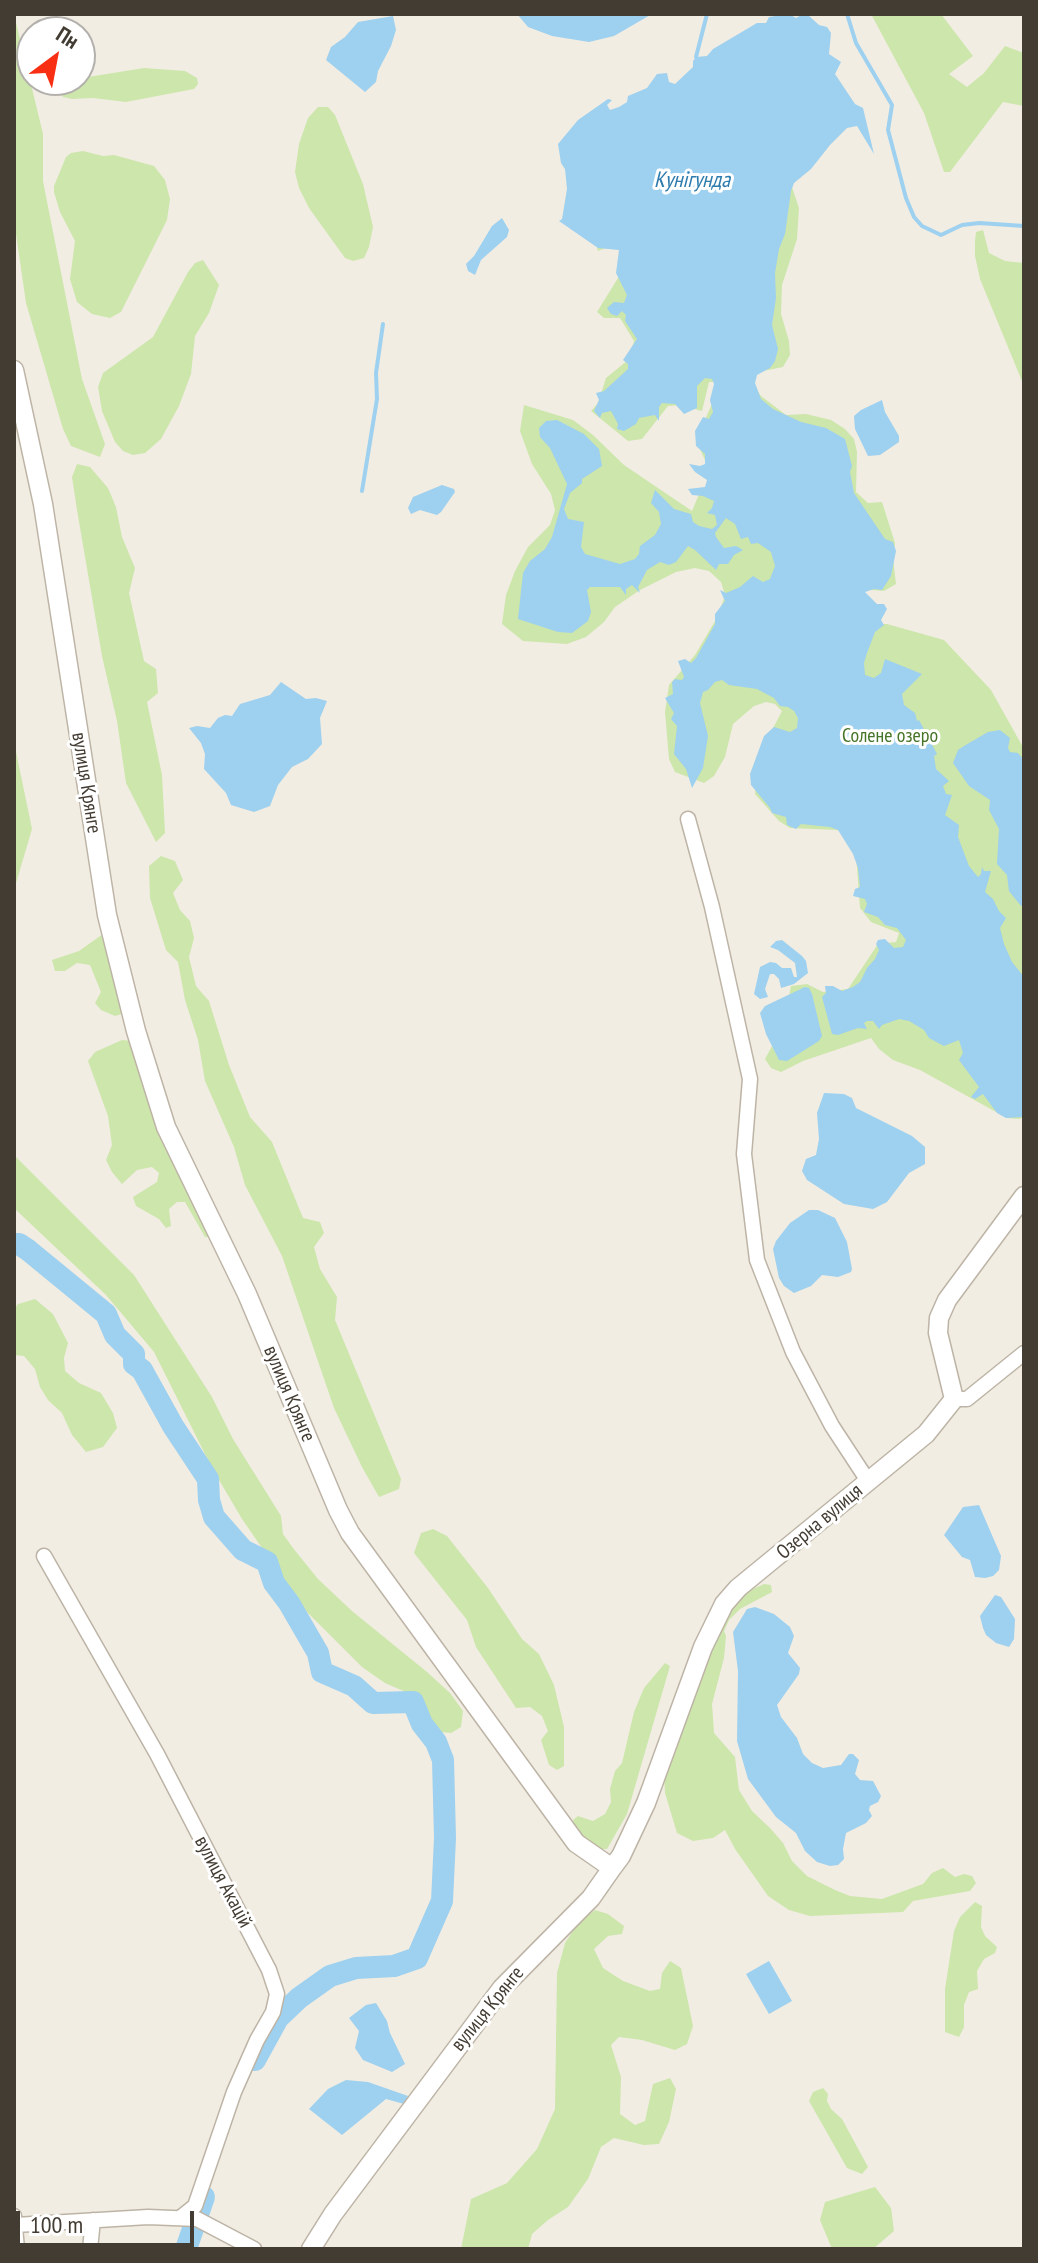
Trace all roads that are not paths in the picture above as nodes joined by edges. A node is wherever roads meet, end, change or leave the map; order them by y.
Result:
1 (14, 370) edge
2 (688, 819) dead end
3 (1024, 1196) edge
4 (1024, 1353) edge
5 (954, 1399) junction
6 (868, 1481) junction
7 (44, 1556) dead end
8 (612, 1868) junction
9 (180, 2218) junction
10 (15, 2220) edge
11 (93, 2220) junction
12 (17, 2249) edge
13 (90, 2249) edge
14 (254, 2249) edge
15 (311, 2249) edge

1 - 8 street, вулиця Крянге
2 - 6 street
3 - 5 street
4 - 5 street
5 - 6 street, Озерна вулиця
6 - 8 street, Озерна вулиця
7 - 9 street, вулиця Акацій
8 - 15 street, вулиця Крянге
9 - 11 street
9 - 14 street
10 - 11 street
10 - 12 street
11 - 13 street

